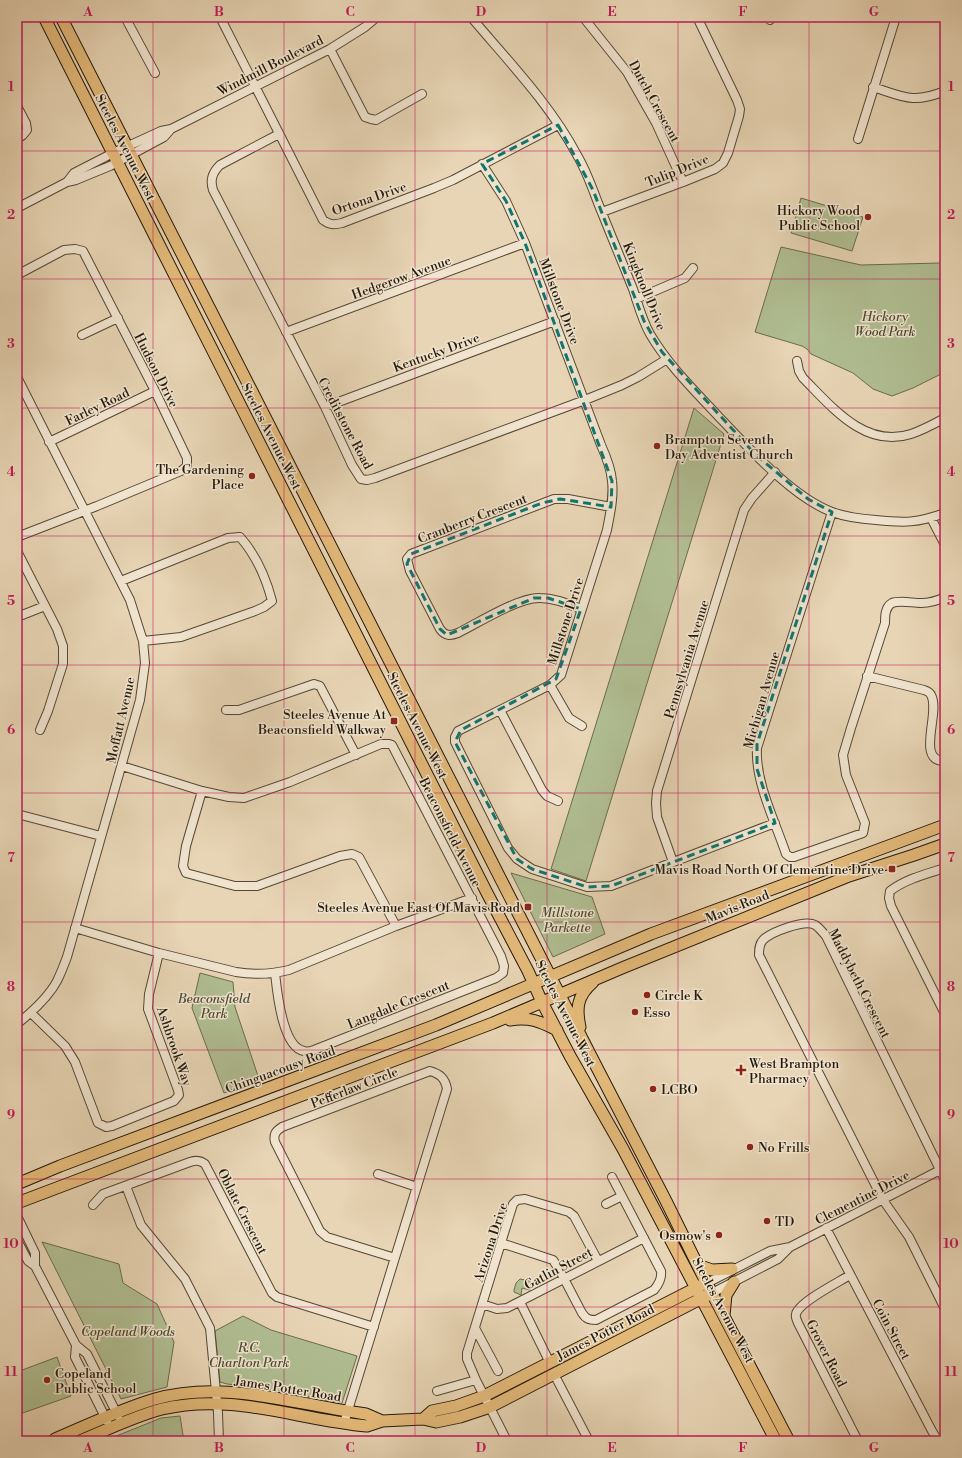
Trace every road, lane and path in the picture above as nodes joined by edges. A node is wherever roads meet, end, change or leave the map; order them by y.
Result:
1 (44, 17) edge
2 (61, 17) edge
3 (125, 17) edge
4 (220, 17) edge
5 (376, 17) edge
6 (471, 17) edge
7 (583, 17) edge
8 (697, 17) edge
9 (896, 17) edge
10 (330, 49) junction
11 (155, 73) dead end
12 (256, 86) junction
13 (874, 86) junction
14 (945, 91) edge
15 (422, 94) dead end
16 (17, 106) edge
17 (558, 125) junction
18 (279, 134) junction
19 (17, 139) edge
20 (858, 139) dead end
21 (119, 155) junction
22 (482, 164) junction
23 (67, 182) junction
24 (683, 182) junction
25 (17, 208) edge
26 (602, 212) junction
27 (525, 243) junction
28 (693, 268) dead end
29 (17, 275) edge
30 (636, 299) junction
31 (118, 318) junction
32 (555, 320) junction
33 (286, 332) junction
34 (82, 336) dead end
35 (667, 359) junction
36 (797, 361) dead end
37 (17, 377) edge
38 (155, 390) junction
39 (585, 400) junction
40 (324, 407) junction
41 (945, 418) edge
42 (49, 442) junction
43 (775, 472) junction
44 (611, 507) junction
45 (84, 510) junction
46 (832, 512) junction
47 (945, 513) edge
48 (931, 518) junction
49 (17, 537) edge
50 (945, 545) edge
51 (17, 551) edge
52 (121, 581) junction
53 (945, 597) edge
54 (45, 606) junction
55 (581, 609) junction
56 (17, 617) edge
57 (143, 641) junction
58 (867, 676) junction
59 (550, 685) junction
60 (226, 710) dead end
61 (500, 710) junction
62 (582, 726) dead end
63 (40, 730) dead end
64 (356, 755) junction
65 (945, 761) edge
66 (122, 766) junction
67 (202, 791) junction
68 (558, 801) dead end
69 (18, 816) edge
70 (775, 823) junction
71 (945, 825) edge
72 (101, 836) junction
73 (945, 844) edge
74 (673, 862) junction
75 (844, 862) junction
76 (945, 868) edge
77 (849, 876) junction
78 (472, 898) junction
79 (396, 926) junction
80 (75, 928) junction
81 (159, 953) junction
82 (275, 973) junction
83 (550, 977) junction
84 (599, 978) junction
85 (534, 984) junction
86 (559, 994) junction
87 (542, 1002) junction
88 (31, 1014) junction
89 (945, 1014) edge
90 (493, 1023) junction
91 (17, 1024) edge
92 (557, 1030) junction
93 (584, 1042) junction
94 (943, 1169) edge
95 (378, 1174) dead end
96 (612, 1177) dead end
97 (945, 1180) edge
98 (17, 1184) edge
99 (126, 1186) junction
100 (417, 1187) junction
101 (622, 1196) junction
102 (883, 1200) junction
103 (17, 1203) edge
104 (606, 1204) dead end
105 (93, 1205) dead end
106 (17, 1216) edge
107 (826, 1228) junction
108 (644, 1238) junction
109 (17, 1240) edge
110 (501, 1244) junction
111 (790, 1247) junction
112 (395, 1258) junction
113 (598, 1261) junction
114 (682, 1261) junction
115 (698, 1265) junction
116 (35, 1266) junction
117 (732, 1269) junction
118 (850, 1275) junction
119 (564, 1278) junction
120 (734, 1282) junction
121 (705, 1288) junction
122 (702, 1298) junction
123 (673, 1300) junction
124 (520, 1302) junction
125 (482, 1304) junction
126 (945, 1309) edge
127 (675, 1313) junction
128 (724, 1315) junction
129 (715, 1323) junction
130 (374, 1327) junction
131 (475, 1328) junction
132 (76, 1345) junction
133 (550, 1363) junction
134 (498, 1371) dead end
135 (554, 1374) junction
136 (476, 1380) junction
137 (437, 1391) dead end
138 (484, 1396) junction
139 (217, 1398) junction
140 (490, 1407) junction
141 (347, 1412) junction
142 (111, 1416) junction
143 (423, 1419) junction
144 (382, 1421) junction
145 (344, 1423) junction
146 (116, 1426) junction
147 (54, 1441) edge
148 (80, 1441) edge
149 (219, 1441) edge
150 (507, 1441) edge
151 (588, 1441) edge
152 (776, 1441) edge
153 (790, 1441) edge
154 (858, 1441) edge
155 (938, 1441) edge

1 - 21 main road, Steeles Avenue West
2 - 21 main road, Steeles Avenue West
3 - 11 street
4 - 12 street, Ortona Drive
5 - 10 street, Windmill Boulevard
6 - 17 street, Kingknoll Drive
7 - 24 street, Dutch Crescent
8 - 24 street, Tulip Drive
9 - 13 street
10 - 12 street, Windmill Boulevard
10 - 15 street
12 - 18 street, Ortona Drive
12 - 21 street, Windmill Boulevard
13 - 14 street
13 - 20 street
16 - 19 street
17 - 22 street, Ortona Drive
17 - 26 street, Kingknoll Drive
18 - 22 street, Ortona Drive
18 - 33 street, Creditstone Road
21 - 23 street
21 - 23 street
21 - 83 main road, Steeles Avenue West
21 - 85 main road, Steeles Avenue West
22 - 27 street, Millstone Drive
23 - 25 street
24 - 26 street, Tulip Drive
26 - 30 street, Kingknoll Drive
27 - 32 street, Millstone Drive
27 - 33 street, Hedgerow Avenue
28 - 30 street
29 - 31 street, Hudson Drive
30 - 35 street, Kingknoll Drive
31 - 34 street
31 - 38 street, Hudson Drive
32 - 39 street, Millstone Drive
32 - 40 street, Kentucky Drive
33 - 40 street, Creditstone Road
35 - 39 street, Creditstone Road
35 - 43 street, Kingknoll Drive
36 - 41 street
37 - 42 street, Moffatt Avenue
38 - 42 street, Farley Road
38 - 45 street, Hudson Drive
39 - 40 street, Creditstone Road
39 - 44 street, Millstone Drive
42 - 45 street, Moffatt Avenue
43 - 46 street, Kingknoll Drive
43 - 74 street, Pennsylvania Avenue
44 - 55 street, Millstone Drive
44 - 55 street, Cranberry Crescent
45 - 49 street
45 - 52 street, Moffatt Avenue
46 - 48 street, Kingknoll Drive
46 - 70 street, Michigan Avenue
47 - 48 street, Kingknoll Drive
48 - 50 street
51 - 54 street
52 - 57 street, Moffatt Avenue
52 - 57 street
53 - 58 street, Michigan Avenue
54 - 56 street
54 - 63 street
55 - 59 street, Millstone Drive
57 - 66 street, Moffatt Avenue
58 - 65 street
58 - 70 street, Michigan Avenue
59 - 61 street, Millstone Drive
59 - 62 street
60 - 64 street
61 - 68 street
61 - 74 street, Millstone Drive
64 - 67 street, Beaconsfield Avenue
64 - 78 street, Beaconsfield Avenue
66 - 67 street, Beaconsfield Avenue
66 - 72 street, Moffatt Avenue
67 - 79 street
69 - 72 street
70 - 74 street, Millstone Drive
71 - 75 main road, Mavis Road
72 - 80 street, Moffatt Avenue
73 - 77 main road, Mavis Road
75 - 77 main road
75 - 83 main road, Mavis Road
76 - 89 street
77 - 84 main road, Mavis Road
78 - 79 street, Beaconsfield Avenue
78 - 82 street, Langdale Crescent
79 - 82 street, Beaconsfield Avenue
80 - 81 street, Beaconsfield Avenue
80 - 88 street, Moffatt Avenue
81 - 82 street, Beaconsfield Avenue
81 - 88 street, Ashbrook Way
83 - 85 main road, Chinguacousy Road
83 - 86 main road, Steeles Avenue West
84 - 86 main road, Mavis Road
84 - 93 main road
85 - 87 main road, Steeles Avenue West
85 - 98 main road, Chinguacousy Road
86 - 87 main road, Mavis Road
86 - 93 main road, Steeles Avenue West
87 - 90 main road
87 - 92 main road, Steeles Avenue West
88 - 91 street, Moffatt Avenue
90 - 92 main road
90 - 103 main road
92 - 114 main road, Steeles Avenue West
93 - 115 main road, Steeles Avenue West
94 - 97 street
94 - 102 street, Clementine Drive
94 - 102 street, Maddybeth Crescent
95 - 100 street
96 - 101 street
99 - 105 street
99 - 130 street, Oblate Crescent
99 - 139 street
100 - 112 street, Pefferlaw Circle
100 - 112 street, Pefferlaw Circle
101 - 104 street
101 - 108 street
102 - 107 street, Clementine Drive
102 - 126 street
106 - 116 street
107 - 111 street, Clementine Drive
107 - 118 street, Coin Street
108 - 113 street, Gatlin Street
108 - 119 street
109 - 116 street
110 - 113 street, Arizona Drive
110 - 119 street
110 - 125 street, Arizona Drive
111 - 117 street, Clementine Drive
111 - 120 street, Clementine Drive
112 - 130 street, Pefferlaw Circle
113 - 119 street, Gatlin Street
114 - 121 main road, Steeles Avenue West
114 - 123 main road
115 - 117 main road
115 - 121 main road, Steeles Avenue West
116 - 132 street
117 - 121 street, Clementine Drive
118 - 154 street, Grover Road
118 - 155 street, Coin Street
119 - 124 street, Gatlin Street
120 - 121 street, Clementine Drive
120 - 128 main road
121 - 122 main road, Steeles Avenue West
121 - 123 main road, James Potter Road
121 - 128 main road, Steeles Avenue West
122 - 127 main road, James Potter Road
122 - 129 main road, Steeles Avenue West
123 - 133 main road, James Potter Road
124 - 125 street, Gatlin Street
124 - 133 street
125 - 131 street, Arizona Drive
127 - 129 main road
127 - 135 main road, James Potter Road
128 - 153 main road, Steeles Avenue West
129 - 152 main road, Steeles Avenue West
130 - 141 street, Pefferlaw Circle
131 - 134 street
131 - 136 street, Arizona Drive
132 - 142 street
132 - 142 street
133 - 138 main road, James Potter Road
135 - 140 main road, James Potter Road
135 - 151 street
136 - 137 street
136 - 138 street, Arizona Drive
138 - 140 street
138 - 143 main road, James Potter Road
139 - 141 main road, James Potter Road
139 - 142 main road, James Potter Road
139 - 145 main road, James Potter Road
139 - 146 main road, James Potter Road
139 - 149 street
140 - 143 main road, James Potter Road
140 - 150 street
141 - 144 main road, James Potter Road
141 - 145 street, Pefferlaw Circle
142 - 146 street
142 - 147 main road, James Potter Road
143 - 144 main road, James Potter Road
144 - 145 main road, James Potter Road
146 - 148 main road, James Potter Road

